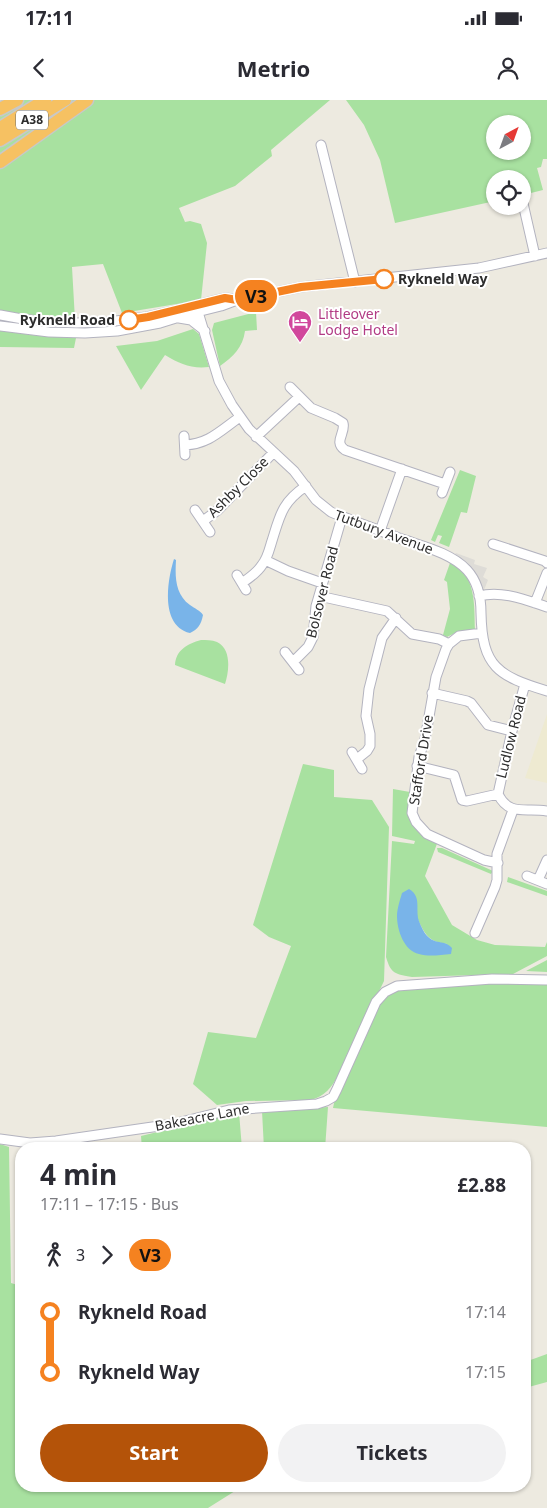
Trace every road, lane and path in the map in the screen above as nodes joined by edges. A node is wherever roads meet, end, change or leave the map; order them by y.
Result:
1 (17, 100) edge
2 (45, 100) edge
3 (65, 100) edge
4 (87, 100) edge
5 (0, 109) edge
6 (0, 128) edge
7 (0, 140) edge
8 (321, 145) dead end
9 (0, 162) edge
10 (526, 215) edge
11 (547, 253) edge
12 (535, 256) junction
13 (355, 282) junction
14 (201, 309) junction
15 (0, 315) edge
16 (179, 318) junction
17 (0, 326) edge
18 (205, 331) junction
19 (290, 388) dead end
20 (299, 397) junction
21 (240, 417) junction
22 (256, 437) junction
23 (273, 452) junction
24 (185, 455) dead end
25 (402, 469) junction
26 (450, 472) dead end
27 (306, 486) junction
28 (195, 510) dead end
29 (342, 517) junction
30 (203, 521) junction
31 (380, 531) junction
32 (210, 532) dead end
33 (493, 544) dead end
34 (265, 560) junction
35 (547, 563) edge
36 (547, 573) edge
37 (242, 583) dead end
38 (322, 584) junction
39 (319, 596) junction
40 (479, 596) junction
41 (535, 603) junction
42 (547, 607) edge
43 (396, 618) junction
44 (482, 633) junction
45 (449, 644) junction
46 (285, 652) dead end
47 (293, 662) junction
48 (299, 670) dead end
49 (525, 684) junction
50 (547, 691) edge
51 (432, 693) junction
52 (512, 731) junction
53 (417, 766) junction
54 (362, 768) dead end
55 (498, 794) junction
56 (513, 810) junction
57 (547, 811) edge
58 (547, 860) edge
59 (498, 863) junction
60 (527, 876) dead end
61 (538, 880) junction
62 (547, 884) edge
63 (475, 933) dead end
64 (547, 980) edge
65 (0, 1139) edge
66 (22, 1142) edge
67 (43, 1142) edge

1 - 5 highway
2 - 6 highway, A38
3 - 7 highway, A38
4 - 9 highway
8 - 13 street
10 - 12 street
11 - 12 street
12 - 13 street
13 - 14 street
14 - 15 street
14 - 16 street
14 - 18 street, Tutbury Avenue
16 - 17 street
16 - 18 street
18 - 21 street, Tutbury Avenue
19 - 20 street
20 - 22 street
20 - 25 street
21 - 22 street, Tutbury Avenue
21 - 24 street
22 - 23 street, Tutbury Avenue
23 - 27 street, Tutbury Avenue
23 - 30 street, Ashby Close
25 - 26 street
25 - 31 street
27 - 29 street, Tutbury Avenue
27 - 34 street
28 - 30 street, Ashby Close
29 - 31 street, Tutbury Avenue
29 - 38 street, Bolsover Road
30 - 32 street, Ashby Close
31 - 40 street, Tutbury Avenue
33 - 35 street
34 - 37 street
34 - 38 street
36 - 41 street
38 - 39 street, Bolsover Road
39 - 43 street
39 - 47 street, Bolsover Road
40 - 41 street
40 - 44 street, Tutbury Avenue
41 - 42 street
43 - 45 street
43 - 54 street
44 - 45 street
44 - 49 street, Tutbury Avenue
45 - 51 street, Stafford Drive
46 - 47 street
47 - 48 street
49 - 50 street, Tutbury Avenue
49 - 52 street, Ludlow Road
51 - 52 street
51 - 53 street, Stafford Drive
52 - 55 street, Ludlow Road
53 - 55 street
53 - 59 street, Stafford Drive
55 - 56 street, Ludlow Road
56 - 57 street
56 - 59 street
58 - 61 street
59 - 63 street
60 - 61 street
61 - 62 street
64 - 67 street, Bakeacre Lane
65 - 66 street, Bakeacre Lane

